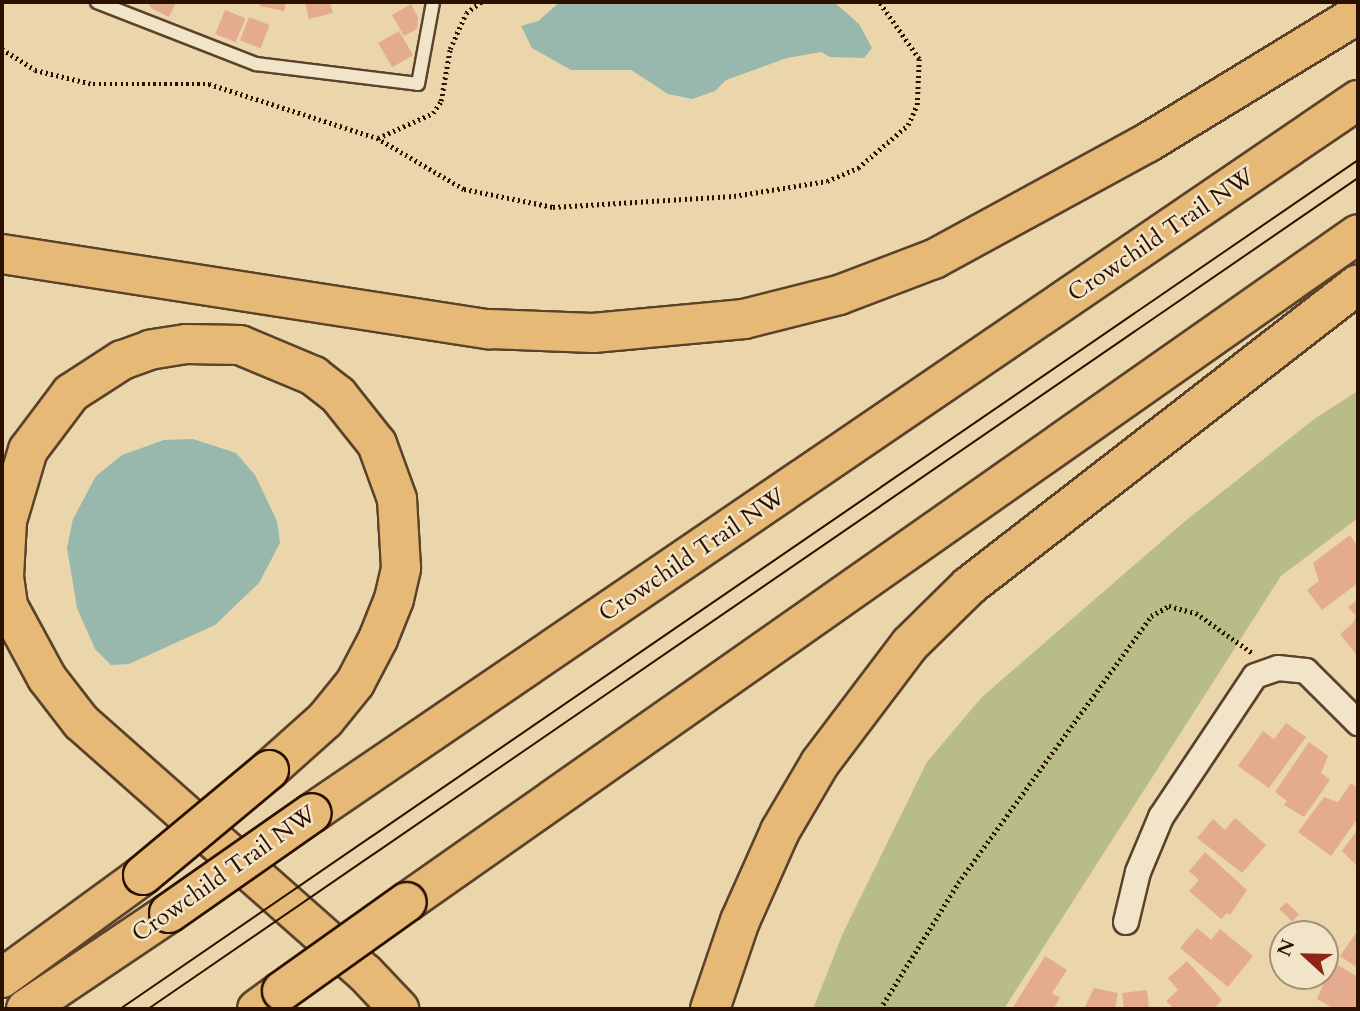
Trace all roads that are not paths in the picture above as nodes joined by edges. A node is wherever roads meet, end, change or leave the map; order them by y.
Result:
1 (97, 2) edge
2 (433, 2) edge
3 (124, 7) edge
4 (1358, 14) edge
5 (1358, 100) edge
6 (1358, 234) edge
7 (2, 254) edge
8 (1358, 285) edge
9 (1358, 723) edge
10 (1126, 922) dead end
11 (2, 978) edge
12 (270, 1000) edge
13 (26, 1009) edge
14 (399, 1009) edge
15 (710, 1009) edge

1 - 3 lane
2 - 3 lane
4 - 7 highway
5 - 13 highway, Crowchild Trail NW, bridge
6 - 12 highway, bridge
8 - 15 highway
9 - 10 street
11 - 14 highway, bridge

